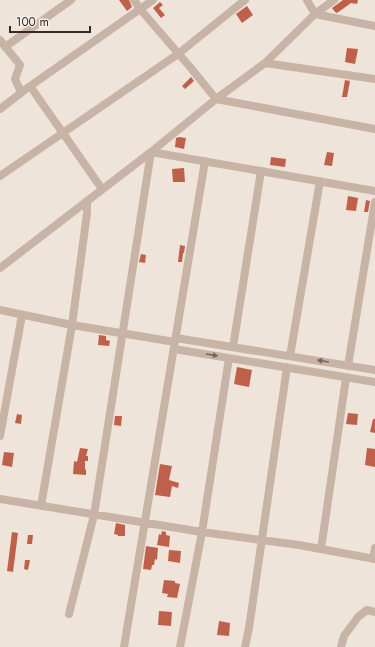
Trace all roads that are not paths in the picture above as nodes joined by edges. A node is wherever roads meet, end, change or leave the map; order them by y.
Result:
1 (71, 0) edge
2 (134, 0) edge
3 (153, 0) edge
4 (244, 0) edge
5 (307, 0) edge
6 (334, 0) edge
7 (140, 9) junction
8 (315, 14) junction
9 (375, 26) edge
10 (0, 40) edge
11 (5, 47) junction
12 (178, 54) junction
13 (265, 62) junction
14 (375, 79) edge
15 (30, 86) junction
16 (22, 92) junction
17 (216, 99) junction
18 (0, 109) edge
19 (375, 128) edge
20 (62, 133) junction
21 (151, 152) junction
22 (205, 161) junction
23 (261, 171) junction
24 (0, 176) edge
25 (320, 181) junction
26 (102, 189) junction
27 (375, 191) edge
28 (87, 201) junction
29 (375, 202) edge
30 (0, 268) edge
31 (0, 310) edge
32 (22, 314) junction
33 (72, 325) junction
34 (122, 333) junction
35 (175, 343) junction
36 (233, 347) junction
37 (290, 356) junction
38 (230, 358) junction
39 (348, 366) junction
40 (287, 367) junction
41 (375, 370) edge
42 (346, 378) junction
43 (375, 382) edge
44 (0, 436) edge
45 (0, 499) edge
46 (41, 506) junction
47 (94, 514) junction
48 (145, 522) junction
49 (202, 532) junction
50 (262, 540) junction
51 (375, 548) edge
52 (321, 550) junction
53 (374, 559) edge
54 (375, 612) edge
55 (69, 614) dead end
56 (124, 647) edge
57 (180, 647) edge
58 (245, 647) edge
59 (341, 647) edge

1 - 11 street
2 - 7 street
3 - 7 street
4 - 12 street
5 - 8 street
6 - 8 street
7 - 12 street
7 - 15 street
8 - 9 street
8 - 13 street
10 - 11 street
11 - 16 street
12 - 17 street
12 - 20 street
13 - 14 street
13 - 17 street
15 - 16 street
15 - 20 street
16 - 18 street
17 - 19 street
17 - 21 street
20 - 24 street
20 - 26 street
21 - 22 street
21 - 26 street
21 - 34 street
22 - 23 street
22 - 35 street
23 - 25 street
23 - 36 street
25 - 27 street
25 - 37 street
26 - 28 street
28 - 30 street
28 - 33 street
29 - 39 street
31 - 32 street
32 - 33 street
32 - 44 street
33 - 34 street
33 - 46 street
34 - 35 street
34 - 47 street
35 - 36 street
35 -> 38 street
35 - 48 street
36 - 37 street
39 -> 37 street
38 - 40 street
38 - 49 street
39 - 41 street
40 - 42 street
40 - 50 street
42 - 43 street
42 - 52 street
45 - 46 street
46 - 47 street
47 - 48 street
47 - 55 street
48 - 49 street
48 - 56 street
49 - 50 street
49 - 57 street
50 - 52 street
50 - 58 street
51 - 53 street
52 - 53 street
54 - 59 street

